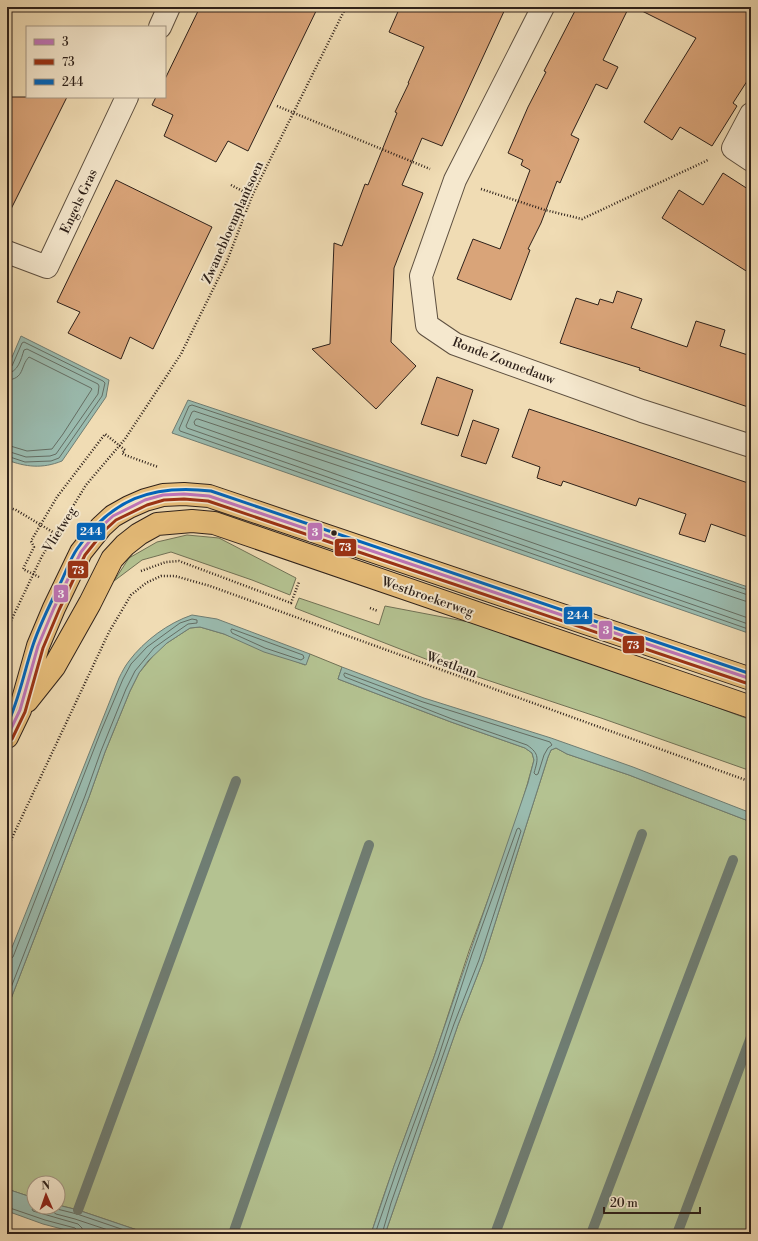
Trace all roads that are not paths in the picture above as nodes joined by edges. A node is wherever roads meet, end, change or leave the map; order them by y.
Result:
1 (169, 7) edge
2 (543, 7) edge
3 (160, 26) edge
4 (127, 98) edge
5 (751, 114) edge
6 (742, 154) edge
7 (7, 252) edge
8 (751, 446) edge
9 (751, 679) edge
10 (751, 707) edge
11 (20, 710) junction
12 (7, 737) edge

1 - 3 street
2 - 8 street, Ronde Zonnedauw
4 - 7 street, Engels Gras
5 - 6 street
9 - 11 main road, Westbroekerweg
10 - 11 main road, Westbroekerweg
11 - 12 main road

